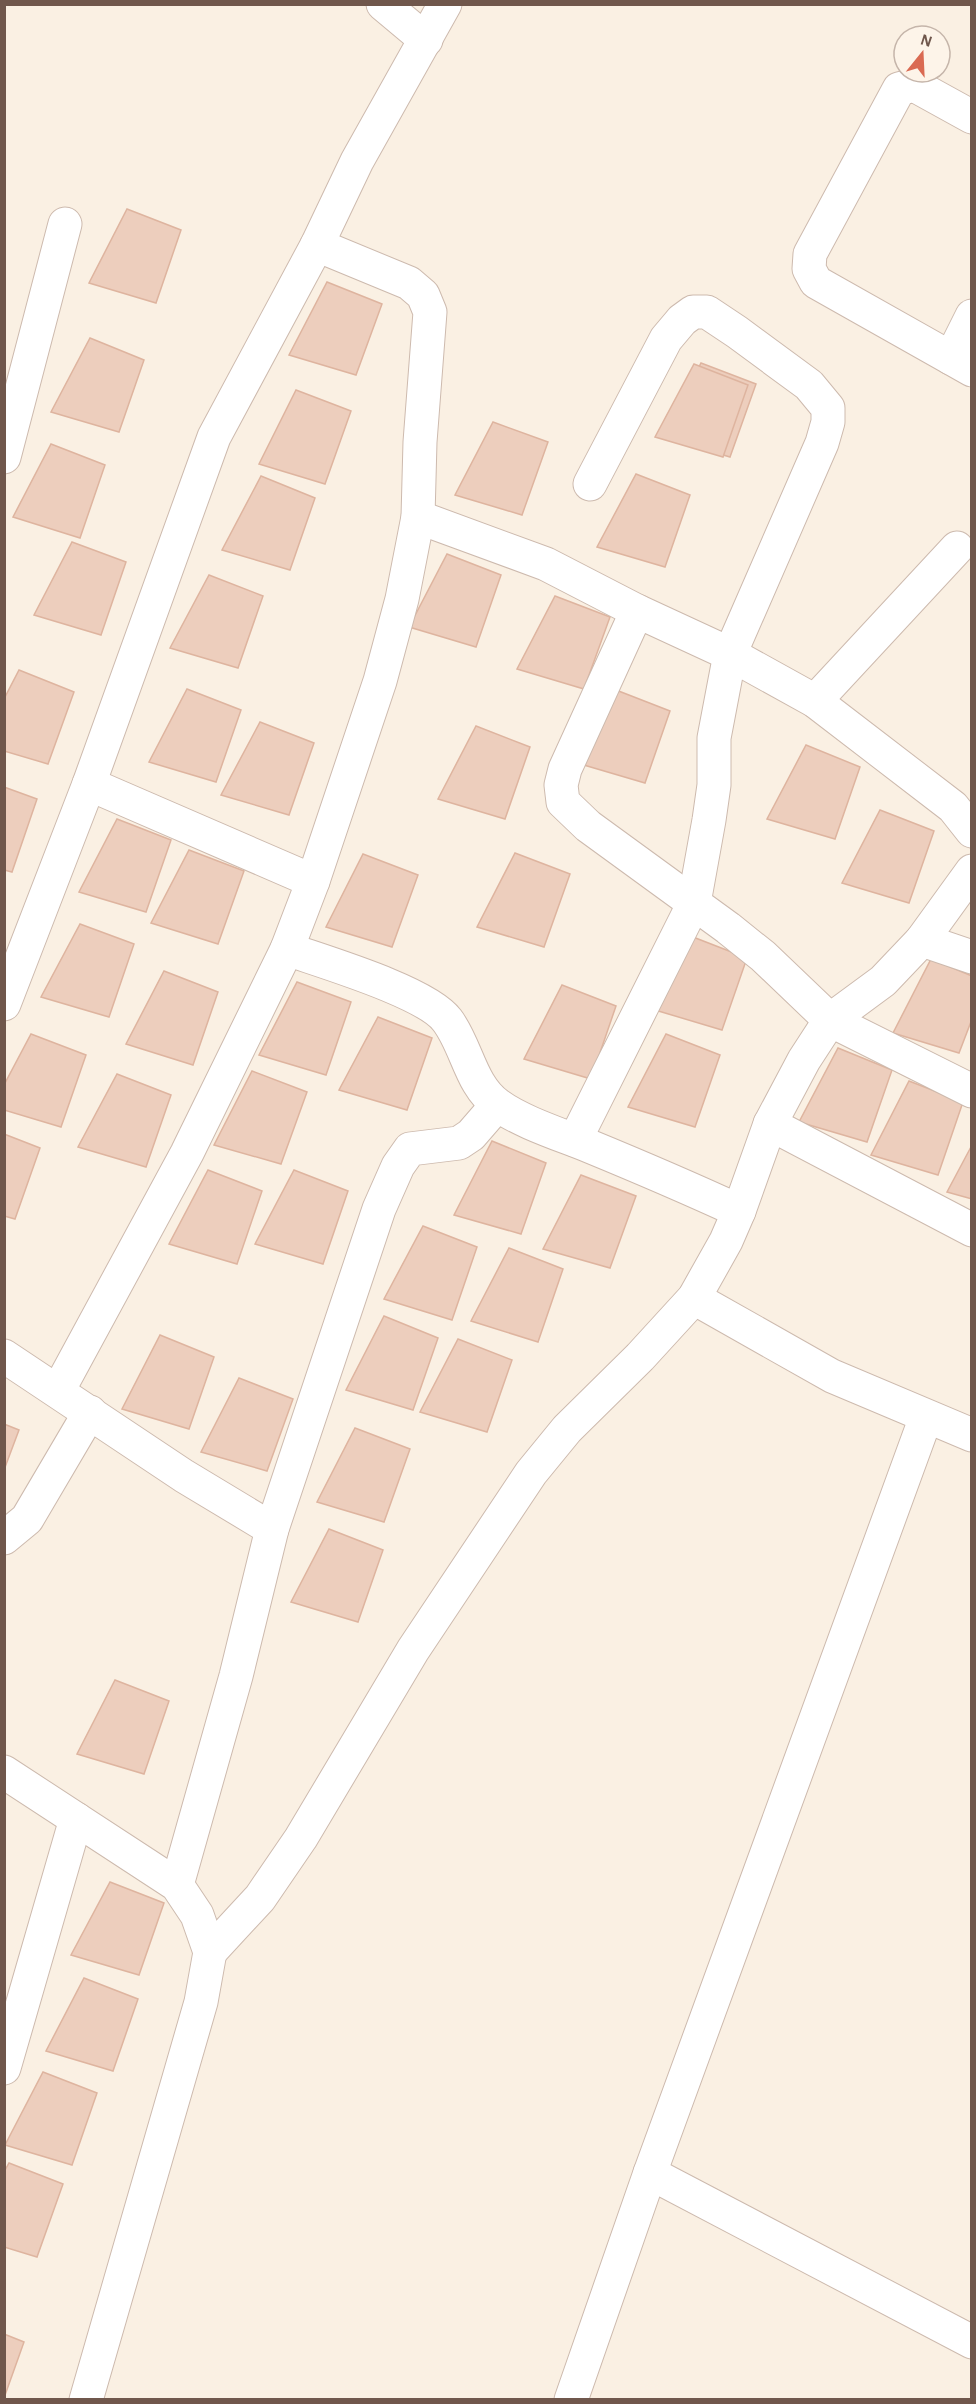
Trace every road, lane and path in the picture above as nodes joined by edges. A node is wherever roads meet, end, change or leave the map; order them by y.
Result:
1 (382, 4) edge
2 (445, 4) edge
3 (426, 40) junction
4 (972, 117) edge
5 (65, 224) dead end
6 (323, 233) junction
7 (972, 316) edge
8 (961, 364) edge
9 (4, 457) edge
10 (590, 484) dead end
11 (418, 517) junction
12 (957, 548) dead end
13 (637, 611) junction
14 (730, 654) junction
15 (816, 701) junction
16 (89, 784) junction
17 (972, 831) edge
18 (972, 871) edge
19 (313, 881) junction
20 (694, 903) junction
21 (922, 940) junction
22 (287, 949) junction
23 (972, 957) edge
24 (4, 1004) edge
25 (830, 1020) junction
26 (972, 1091) edge
27 (498, 1105) junction
28 (770, 1124) junction
29 (575, 1140) junction
30 (739, 1212) junction
31 (972, 1230) edge
32 (694, 1298) junction
33 (4, 1356) edge
34 (58, 1391) junction
35 (90, 1412) junction
36 (926, 1418) junction
37 (972, 1435) edge
38 (272, 1529) junction
39 (4, 1538) edge
40 (4, 1772) edge
41 (76, 1819) junction
42 (177, 1885) junction
43 (210, 1952) junction
44 (4, 2068) edge
45 (650, 2173) junction
46 (972, 2342) edge
47 (86, 2400) edge
48 (571, 2400) edge

1 - 3 street
2 - 3 street
3 - 6 street
4 - 8 street
5 - 9 street
6 - 11 street
6 - 16 street
7 - 8 street
10 - 14 street
11 - 13 street
11 - 19 street
12 - 15 street
13 - 14 street
13 - 20 street
14 - 15 street
14 - 20 street
15 - 17 street
16 - 19 street
16 - 24 street
18 - 21 street
19 - 22 street
20 - 25 street
20 - 29 street
21 - 23 street
21 - 25 street
22 - 27 street
22 - 34 street
25 - 26 street
25 - 28 street
27 - 29 street
27 - 38 street
28 - 30 street
28 - 31 street
29 - 30 street
30 - 32 street
32 - 36 street
32 - 43 street
33 - 34 street
34 - 35 street
35 - 38 street
35 - 39 street
36 - 37 street
36 - 45 street
38 - 42 street
40 - 41 street
41 - 42 street
41 - 44 street
42 - 43 street
43 - 47 street
45 - 46 street
45 - 48 street

